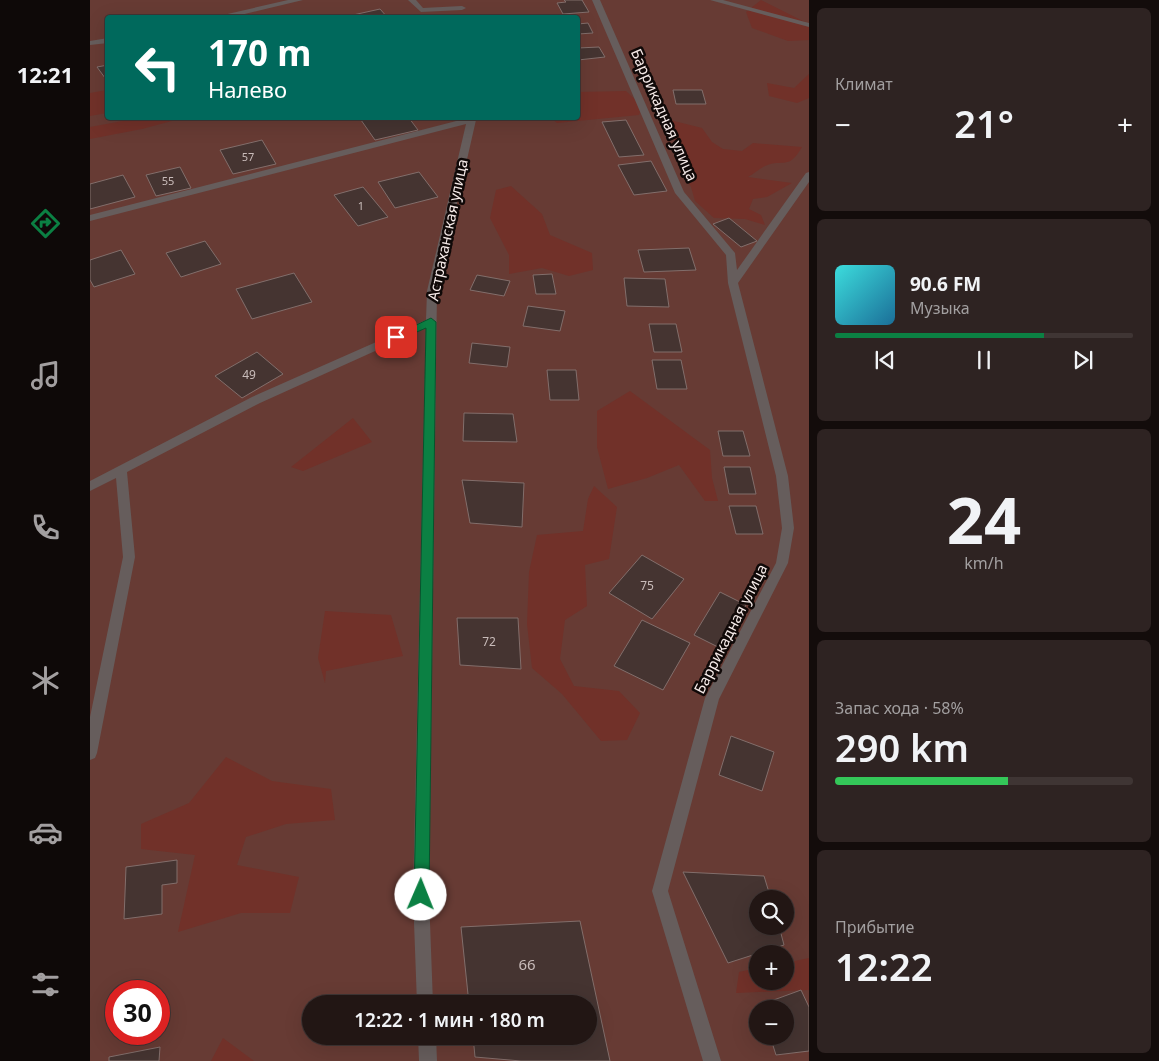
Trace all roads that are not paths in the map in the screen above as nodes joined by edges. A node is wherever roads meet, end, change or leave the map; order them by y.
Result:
1 (299, 0) edge
2 (412, 0) edge
3 (596, 0) edge
4 (714, 0) edge
5 (461, 4) edge
6 (228, 15) edge
7 (809, 25) edge
8 (105, 40) edge
9 (90, 43) edge
10 (468, 120) edge
11 (472, 120) edge
12 (809, 175) edge
13 (90, 218) edge
14 (733, 283) junction
15 (431, 322) junction
16 (121, 469) junction
17 (90, 486) edge
18 (90, 753) edge
19 (426, 995) edge
20 (427, 1045) edge
21 (428, 1061) edge
22 (712, 1061) edge

1 - 6 street
2 - 5 street
3 - 14 street, Баррикадная улица
4 - 7 street
8 - 9 street
10 - 13 street
11 - 15 street, Астраханская улица
12 - 14 street
14 - 22 street, Баррикадная улица
15 - 16 street
15 - 19 street, Астраханская улица
16 - 17 street
16 - 18 street
20 - 21 street

